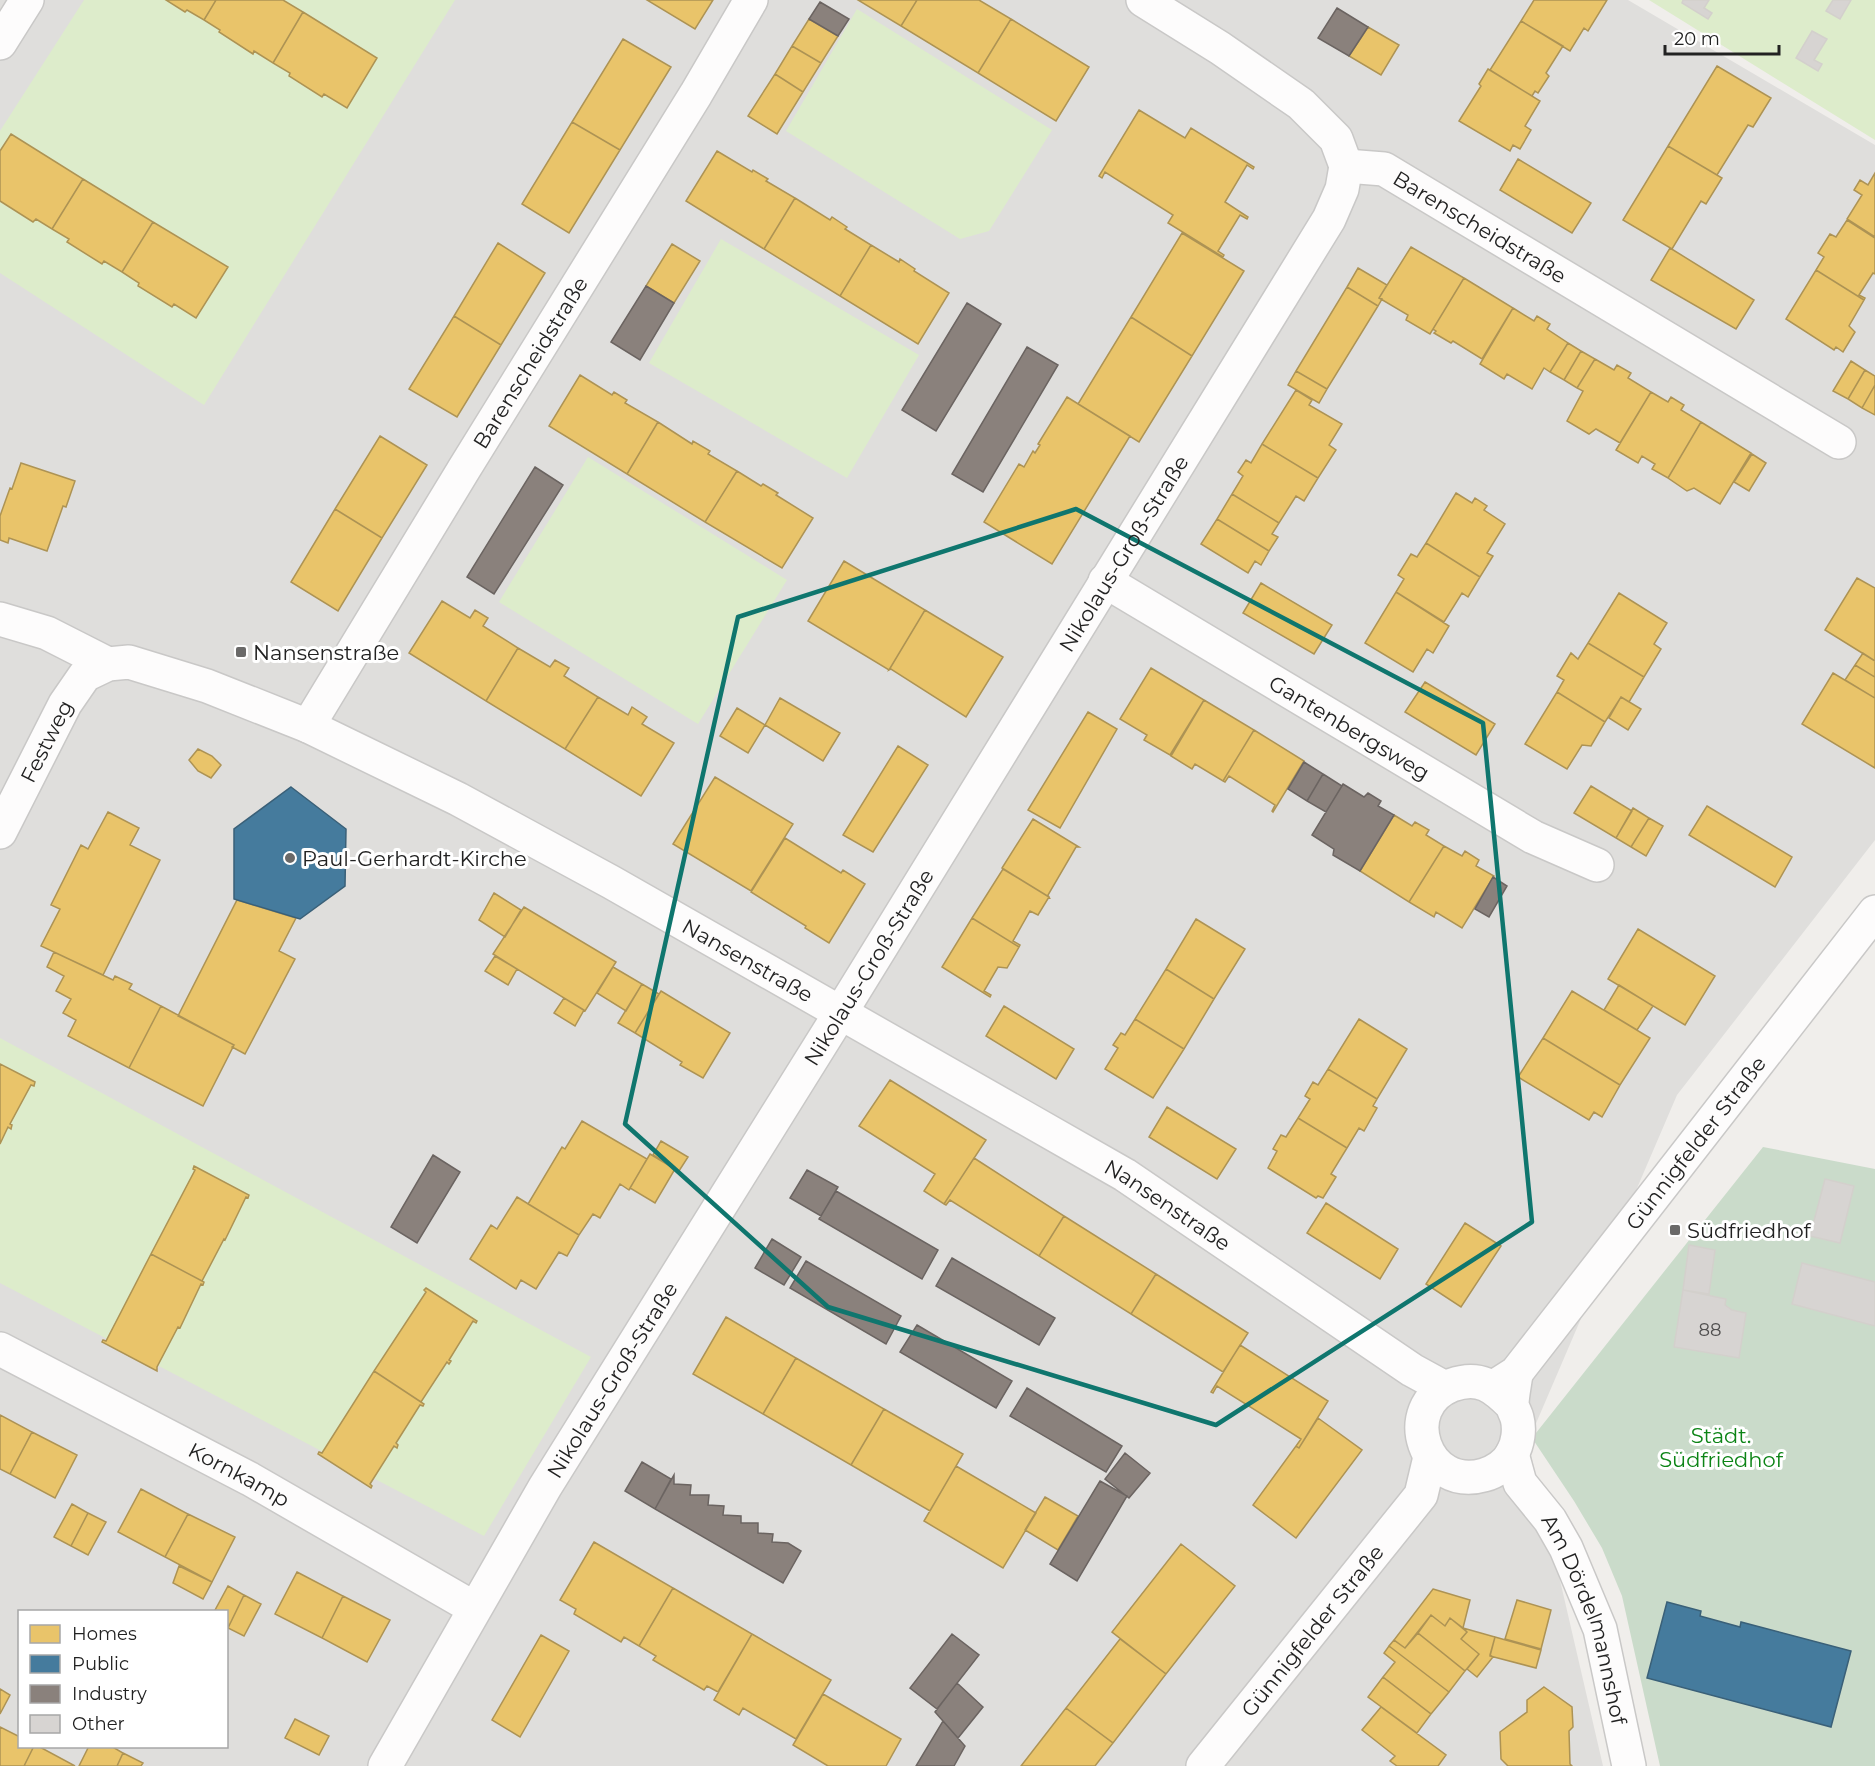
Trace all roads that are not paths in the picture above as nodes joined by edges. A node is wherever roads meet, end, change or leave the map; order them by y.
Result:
1 (27, 0) edge
2 (752, 0) edge
3 (1143, 0) edge
4 (0, 43) edge
5 (1346, 166) junction
6 (1839, 442) dead end
7 (1105, 581) junction
8 (0, 619) edge
9 (108, 664) junction
10 (308, 726) junction
11 (0, 832) edge
12 (1597, 865) dead end
13 (1875, 912) edge
14 (841, 1012) junction
15 (0, 1349) edge
16 (1507, 1388) junction
17 (1436, 1398) junction
18 (1430, 1457) junction
19 (1508, 1470) junction
20 (1458, 1476) junction
21 (1421, 1495) junction
22 (474, 1608) junction
23 (385, 1766) edge
24 (1203, 1766) edge
25 (1629, 1766) edge

1 - 4 street
2 - 10 street, Barenscheidstraße
3 - 5 street
5 - 6 street, Barenscheidstraße
5 - 7 street, Nikolaus-Groß-Straße
7 - 12 street, Gantenbergsweg
7 - 14 street, Nikolaus-Groß-Straße
8 - 9 street
9 - 10 street, Nansenstraße
9 - 11 street, Festweg
10 - 14 street, Nansenstraße
13 - 16 street, Günnigfelder Straße
14 - 17 street, Nansenstraße
14 - 22 street, Nikolaus-Groß-Straße
15 - 22 street, Kornkamp
16 - 17 street
16 - 19 street
17 - 18 street, Günnigfelder Straße
18 - 20 street
18 - 21 street, Günnigfelder Straße
19 - 20 street, Günnigfelder Straße
19 - 25 street, Am Dördelmannshof
20 - 21 street, Günnigfelder Straße
21 - 24 street, Günnigfelder Straße
22 - 23 street, Nikolaus-Groß-Straße

